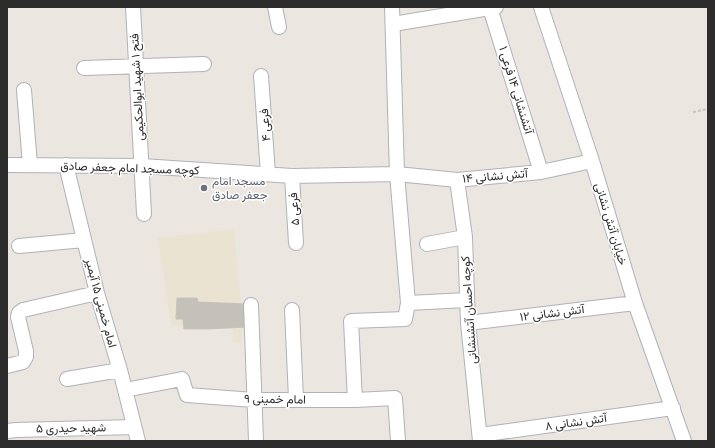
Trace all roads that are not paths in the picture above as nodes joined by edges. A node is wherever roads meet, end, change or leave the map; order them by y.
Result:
1 (133, 7) edge
2 (275, 7) edge
3 (392, 7) edge
4 (541, 7) edge
5 (493, 8) edge
6 (393, 24) junction
7 (280, 27) dead end
8 (204, 64) dead end
9 (136, 66) junction
10 (84, 68) dead end
11 (262, 76) dead end
12 (24, 90) dead end
13 (592, 161) junction
14 (7, 165) edge
15 (30, 165) junction
16 (66, 165) junction
17 (142, 166) junction
18 (541, 172) junction
19 (268, 174) junction
20 (397, 174) junction
21 (292, 176) junction
22 (458, 180) junction
23 (144, 214) dead end
24 (465, 237) junction
25 (84, 240) junction
26 (296, 243) dead end
27 (427, 244) dead end
28 (19, 246) dead end
29 (97, 293) junction
30 (467, 300) junction
31 (408, 303) junction
32 (635, 303) junction
33 (251, 304) dead end
34 (292, 310) dead end
35 (468, 323) junction
36 (7, 366) edge
37 (120, 370) junction
38 (67, 379) dead end
39 (125, 390) junction
40 (254, 400) junction
41 (296, 400) junction
42 (355, 400) junction
43 (673, 408) junction
44 (134, 427) junction
45 (7, 432) edge
46 (480, 438) edge
47 (138, 441) edge
48 (256, 441) edge
49 (398, 441) edge
50 (684, 441) edge

1 - 9 street, فتح ۱ شهید ابوالحکیمی
2 - 7 street
3 - 6 street
4 - 13 street, خیابان آتش نشانی
5 - 6 street
5 - 18 street, آتشنشانی ۱۴ فرعی ۱
6 - 20 street
8 - 9 street
9 - 10 street
9 - 17 street, فتح ۱ شهید ابوالحکیمی
11 - 19 street, فرعی ۴
12 - 15 street
13 - 18 street, آتش نشانی ۱۴
13 - 32 street, خیابان آتش نشانی
14 - 15 street, کوچه مسجد امام جعفر صادق
15 - 16 street, کوچه مسجد امام جعفر صادق
16 - 17 street, کوچه مسجد امام جعفر صادق
16 - 25 street, امام خمینی ۱۵ آبمیر
17 - 19 street, کوچه مسجد امام جعفر صادق
17 - 23 street, فتح ۱ شهید ابوالحکیمی
18 - 22 street, آتش نشانی ۱۴
19 - 21 street, کوچه مسجد امام جعفر صادق
20 - 21 street, کوچه مسجد امام جعفر صادق
20 - 22 street, آتش نشانی ۱۴
20 - 31 street
21 - 26 street, فرعی ۵
22 - 24 street, کوچه احسان آتشنشانی
24 - 27 street
24 - 30 street, کوچه احسان آتشنشانی
25 - 28 street
25 - 29 street, امام خمینی ۱۵ آبمیر
29 - 36 street
29 - 37 street, امام خمینی ۱۵ آبمیر
30 - 31 street
30 - 35 street, کوچه احسان آتشنشانی
31 - 42 street
32 - 35 street, آتش نشانی ۱۲
32 - 43 street, خیابان آتش نشانی
33 - 40 street
34 - 41 street
35 - 46 street, کوچه احسان آتشنشانی
37 - 38 street
37 - 39 street, امام خمینی ۱۵ آبمیر
39 - 40 street, امام خمینی ۹
39 - 44 street, امام خمینی ۱۵ آبمیر
40 - 41 street, امام خمینی ۹
40 - 48 street
41 - 42 street, امام خمینی ۹
42 - 49 street, امام خمینی ۹
43 - 46 street, آتش نشانی ۸
43 - 50 street, خیابان آتش نشانی
44 - 45 street, شهید حیدری ۵
44 - 47 street, امام خمینی ۱۵ آبمیر

